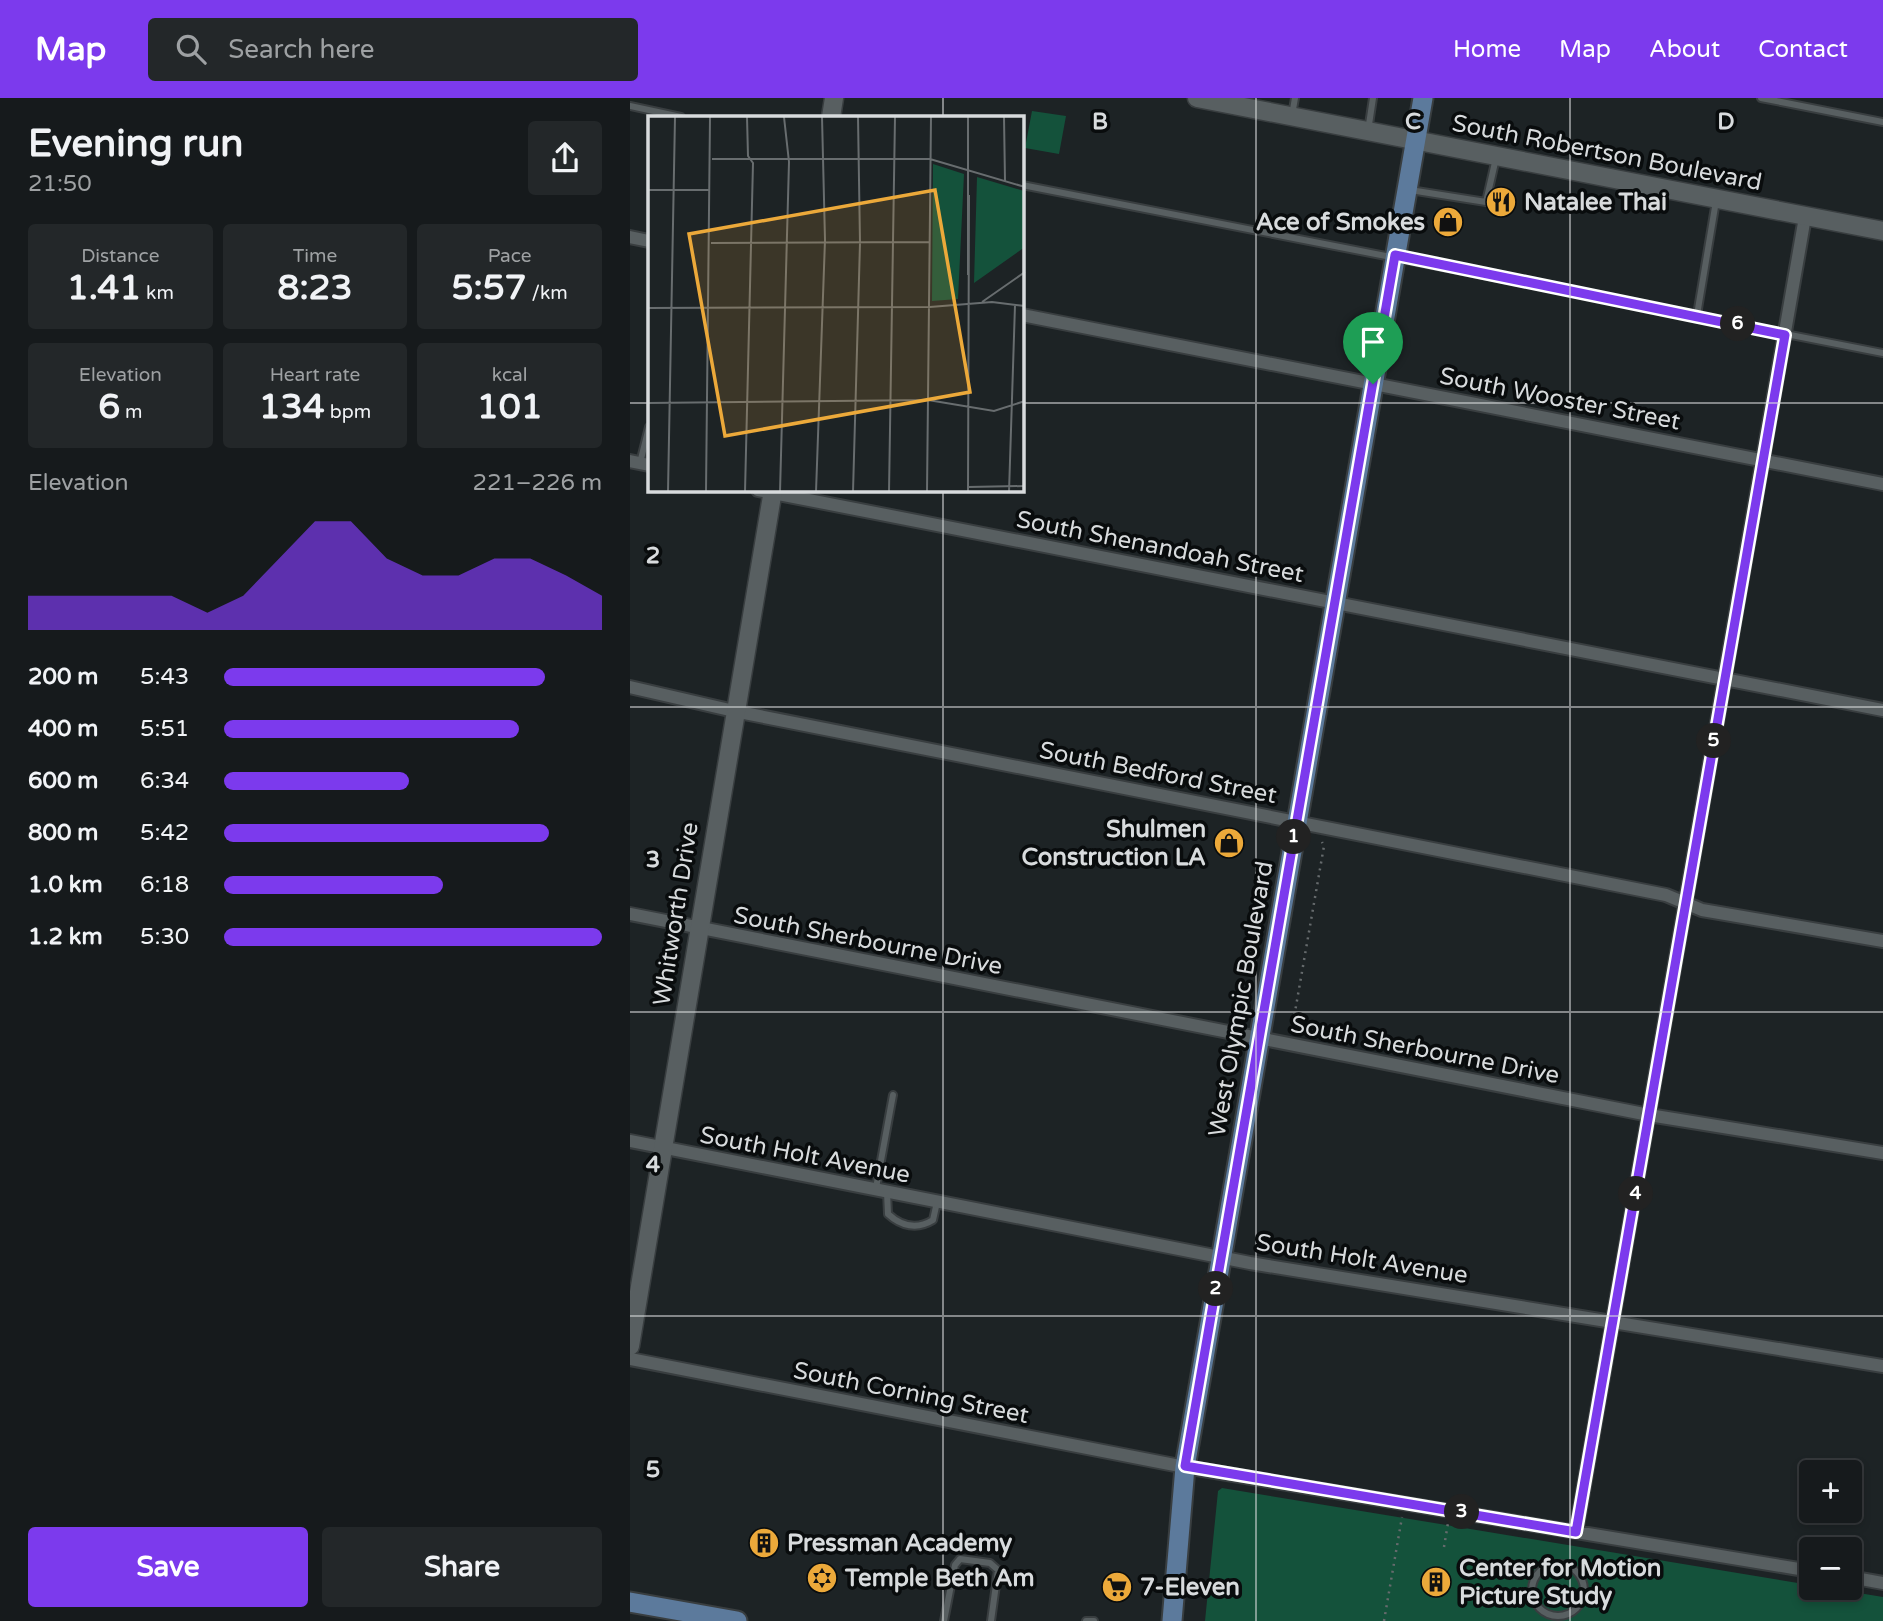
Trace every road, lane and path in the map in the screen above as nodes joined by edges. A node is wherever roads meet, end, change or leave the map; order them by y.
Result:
1 (834, 98) edge
2 (1197, 98) edge
3 (1295, 98) edge
4 (1373, 98) edge
5 (1423, 98) edge
6 (1761, 98) edge
7 (630, 106) edge
8 (676, 116) edge
9 (831, 116) edge
10 (1292, 117) junction
11 (1883, 122) edge
12 (1368, 131) junction
13 (1415, 140) junction
14 (1497, 156) junction
15 (1024, 185) edge
16 (1407, 190) junction
17 (1716, 199) junction
18 (1805, 217) junction
19 (1883, 231) edge
20 (630, 237) edge
21 (648, 241) edge
22 (1395, 255) junction
23 (1024, 315) edge
24 (1697, 315) junction
25 (1785, 335) junction
26 (1883, 353) edge
27 (1373, 384) junction
28 (648, 431) edge
29 (1764, 460) junction
30 (640, 463) edge
31 (1883, 484) edge
32 (767, 492) edge
33 (772, 492) edge
34 (1334, 603) junction
35 (1725, 679) junction
36 (630, 687) edge
37 (1883, 710) edge
38 (734, 711) junction
39 (1297, 822) junction
40 (1322, 842) dead end
41 (1686, 903) junction
42 (630, 914) edge
43 (698, 930) junction
44 (1883, 941) edge
45 (1292, 1028) dead end
46 (1259, 1039) junction
47 (893, 1095) dead end
48 (1649, 1115) junction
49 (630, 1141) edge
50 (662, 1148) junction
51 (1883, 1153) edge
52 (881, 1191) junction
53 (937, 1202) junction
54 (1221, 1257) junction
55 (1613, 1321) junction
56 (630, 1346) edge
57 (630, 1359) edge
58 (1883, 1366) edge
59 (1185, 1466) junction
60 (1402, 1516) dead end
61 (1448, 1523) dead end
62 (1576, 1532) junction
63 (1444, 1547) dead end
64 (1799, 1569) edge
65 (1862, 1579) edge
66 (1883, 1583) edge
67 (630, 1602) edge
68 (1566, 1618) edge
69 (737, 1621) edge
70 (944, 1621) edge
71 (991, 1621) edge
72 (1086, 1621) edge
73 (1094, 1621) edge
74 (1172, 1621) edge
75 (1384, 1621) edge

1 - 9 street
2 - 10 street, South Robertson Boulevard
3 - 10 lane
4 - 12 lane
5 - 13 main road, West Olympic Boulevard
6 - 11 lane
7 - 8 lane
10 - 12 street, South Robertson Boulevard
12 - 13 street, South Robertson Boulevard
13 - 14 street, South Robertson Boulevard
13 - 16 main road, West Olympic Boulevard
14 - 16 lane
14 - 17 street, South Robertson Boulevard
15 - 22 lane
16 - 22 main road, West Olympic Boulevard
17 - 18 street, South Robertson Boulevard
17 - 24 lane
18 - 19 street, South Robertson Boulevard
18 - 25 street
20 - 21 street
22 - 24 lane
22 - 27 main road, West Olympic Boulevard
23 - 27 street, South Wooster Street
24 - 25 lane
25 - 26 lane
25 - 29 street
27 - 29 street, South Wooster Street
27 - 34 main road, West Olympic Boulevard
28 - 30 lane
29 - 31 street, South Wooster Street
29 - 35 street
32 - 38 street, Whitworth Drive
33 - 34 street, South Shenandoah Street
34 - 35 street, South Shenandoah Street
34 - 39 main road, West Olympic Boulevard
35 - 37 street, South Shenandoah Street
35 - 41 street
36 - 38 street, South Bedford Street
38 - 39 street, South Bedford Street
38 - 43 street, Whitworth Drive
39 - 41 street, South Bedford Street
39 - 46 main road, West Olympic Boulevard
40 - 45 path
41 - 44 street, South Bedford Street
41 - 48 street
42 - 43 street, South Sherbourne Drive
43 - 46 street, South Sherbourne Drive
43 - 50 street, Whitworth Drive
46 - 48 street, South Sherbourne Drive
46 - 54 main road, West Olympic Boulevard
47 - 52 lane
48 - 51 street, South Sherbourne Drive
48 - 55 street
49 - 50 street, South Holt Avenue
50 - 52 street, South Holt Avenue
50 - 56 street, Whitworth Drive
52 - 53 street, South Holt Avenue
52 - 53 lane
53 - 54 street, South Holt Avenue
54 - 55 street, South Holt Avenue
54 - 59 main road, West Olympic Boulevard
55 - 58 street, South Holt Avenue
55 - 62 street
57 - 59 street, South Corning Street
59 - 62 street, South Corning Street
59 - 74 main road, West Olympic Boulevard
60 - 75 path
61 - 63 path
62 - 64 street, South Corning Street
65 - 66 street
67 - 69 main road
68 - 68 lane
70 - 71 lane
72 - 73 lane

